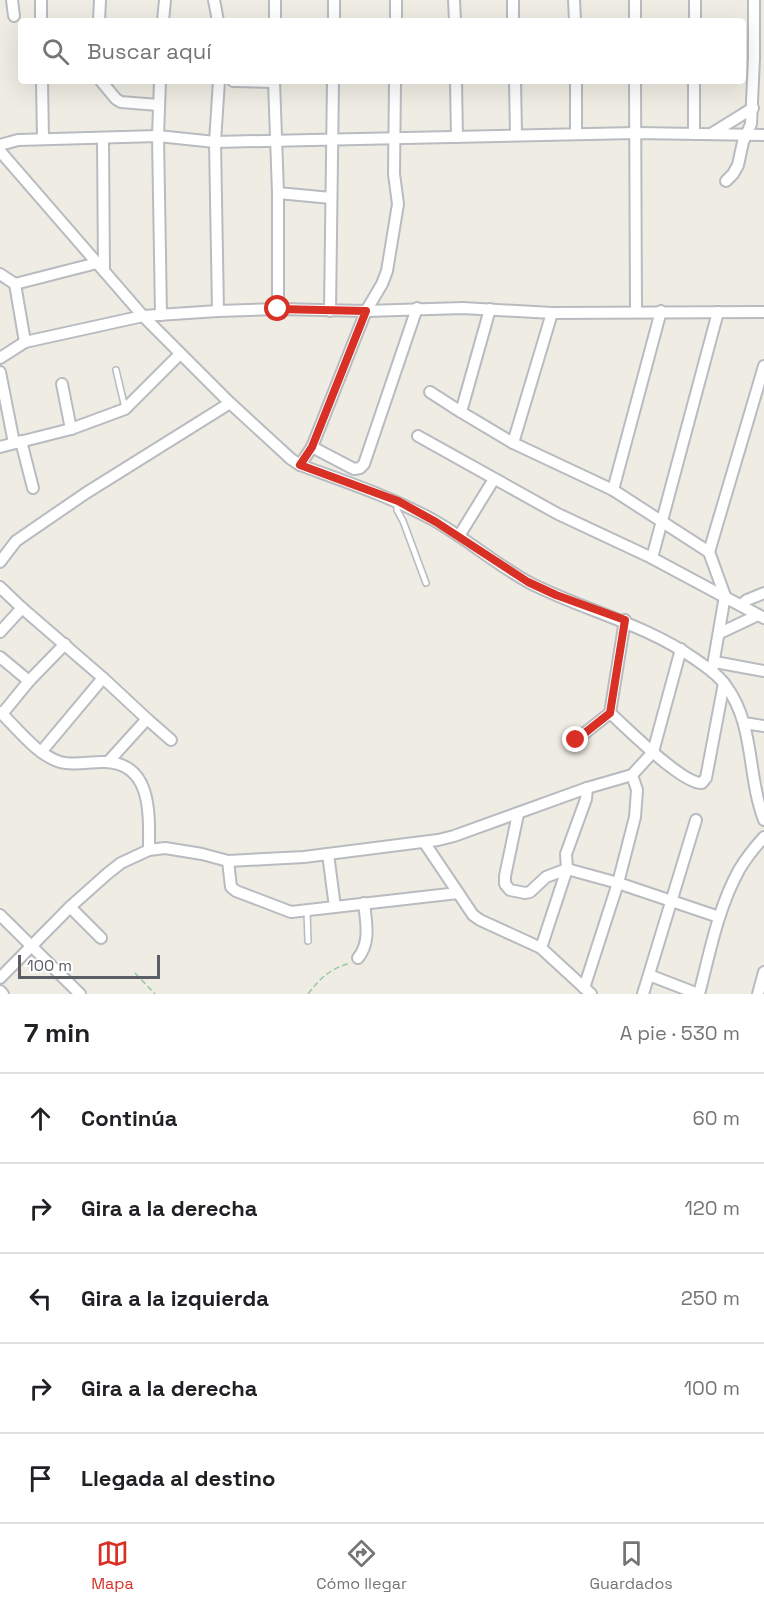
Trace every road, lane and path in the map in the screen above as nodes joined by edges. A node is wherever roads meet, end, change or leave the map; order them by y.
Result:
1 (12, 0) edge
2 (41, 0) edge
3 (100, 0) edge
4 (165, 0) edge
5 (214, 0) edge
6 (275, 0) edge
7 (334, 0) edge
8 (396, 0) edge
9 (454, 0) edge
10 (513, 0) edge
11 (574, 0) edge
12 (635, 0) edge
13 (695, 0) edge
14 (754, 0) edge
15 (14, 16) dead end
16 (41, 18) edge
17 (99, 18) edge
18 (163, 18) edge
19 (217, 18) edge
20 (275, 18) edge
21 (334, 18) edge
22 (396, 18) edge
23 (454, 18) edge
24 (513, 18) edge
25 (574, 18) edge
26 (635, 18) edge
27 (695, 18) edge
28 (42, 84) edge
29 (104, 84) edge
30 (160, 84) edge
31 (219, 84) edge
32 (274, 84) edge
33 (333, 84) edge
34 (395, 84) edge
35 (456, 84) edge
36 (514, 84) edge
37 (576, 84) edge
38 (635, 84) edge
39 (694, 84) edge
40 (158, 105) junction
41 (753, 108) junction
42 (635, 133) junction
43 (576, 134) junction
44 (693, 134) junction
45 (711, 134) junction
46 (516, 135) junction
47 (764, 135) edge
48 (158, 136) junction
49 (747, 136) junction
50 (457, 137) junction
51 (394, 138) junction
52 (43, 139) junction
53 (103, 139) junction
54 (332, 140) junction
55 (215, 142) junction
56 (276, 142) junction
57 (0, 145) edge
58 (0, 151) edge
59 (726, 181) dead end
60 (278, 194) junction
61 (331, 198) junction
62 (100, 267) junction
63 (0, 274) edge
64 (15, 284) junction
65 (417, 308) junction
66 (278, 309) junction
67 (490, 309) junction
68 (330, 310) junction
69 (218, 311) junction
70 (366, 311) junction
71 (636, 311) junction
72 (661, 311) junction
73 (718, 312) junction
74 (764, 312) edge
75 (552, 313) junction
76 (161, 315) junction
77 (143, 316) junction
78 (25, 342) junction
79 (180, 354) junction
80 (0, 358) edge
81 (764, 366) edge
82 (117, 370) dead end
83 (0, 372) edge
84 (62, 384) dead end
85 (430, 392) dead end
86 (231, 403) junction
87 (4, 405) edge
88 (125, 409) junction
89 (460, 412) junction
90 (71, 429) junction
91 (418, 436) dead end
92 (18, 442) junction
93 (513, 442) junction
94 (0, 447) edge
95 (312, 447) junction
96 (300, 465) junction
97 (494, 479) junction
98 (33, 488) dead end
99 (614, 490) junction
100 (398, 501) junction
101 (662, 521) junction
102 (459, 536) junction
103 (709, 552) junction
104 (652, 558) junction
105 (0, 562) edge
106 (426, 584) dead end
107 (0, 587) edge
108 (764, 593) edge
109 (725, 596) junction
110 (741, 605) junction
111 (22, 608) junction
112 (761, 616) edge
113 (625, 620) junction
114 (0, 632) edge
115 (720, 633) junction
116 (65, 644) junction
117 (681, 649) junction
118 (0, 657) edge
119 (713, 666) junction
120 (764, 671) edge
121 (103, 678) junction
122 (29, 681) junction
123 (724, 683) junction
124 (1, 713) edge
125 (610, 713) junction
126 (147, 719) junction
127 (744, 723) junction
128 (764, 726) edge
129 (171, 740) dead end
130 (576, 740) dead end
131 (41, 752) junction
132 (653, 752) junction
133 (108, 762) junction
134 (632, 774) junction
135 (587, 788) junction
136 (518, 814) junction
137 (696, 820) dead end
138 (764, 820) edge
139 (764, 837) edge
140 (424, 842) junction
141 (149, 850) junction
142 (328, 854) junction
143 (228, 861) junction
144 (567, 869) junction
145 (618, 883) junction
146 (458, 893) junction
147 (672, 902) junction
148 (364, 903) junction
149 (70, 907) junction
150 (335, 907) junction
151 (307, 911) junction
152 (0, 915) edge
153 (719, 917) junction
154 (101, 938) dead end
155 (308, 941) dead end
156 (32, 946) junction
157 (541, 948) junction
158 (358, 958) joint
159 (135, 973) dead end
160 (764, 973) edge
161 (649, 975) junction
162 (0, 978) edge
163 (588, 991) edge
164 (80, 994) edge
165 (155, 994) edge
166 (308, 994) edge
167 (644, 994) edge
168 (699, 994) edge
169 (758, 994) edge

1 - 15 street
2 - 16 street
3 - 17 street
4 - 18 street
5 - 19 street
6 - 20 street
7 - 21 street
8 - 22 street
9 - 23 street
10 - 24 street
11 - 25 street
12 - 26 street
13 - 27 street
14 - 41 street
28 - 52 street
29 - 40 street
30 - 40 street
31 - 55 street
32 - 56 street
33 - 54 street
34 - 51 street
35 - 50 street
36 - 46 street
37 - 43 street
38 - 42 street
39 - 44 street
40 - 48 street
41 - 45 street
41 - 49 street
42 - 43 street
42 - 44 street
42 - 71 street
43 - 46 street
44 - 45 street
45 - 49 street
46 - 50 street
47 - 49 street
48 - 53 street
48 - 55 street
48 - 76 street
49 - 59 street
50 - 51 street
51 - 54 street
51 - 70 street
52 - 53 street
52 - 57 street
53 - 62 street
54 - 56 street
54 - 61 street
55 - 56 street
55 - 69 street
56 - 60 street
58 - 62 street
60 - 61 street
60 - 66 street
61 - 68 street
62 - 64 street
62 - 77 street
63 - 64 street
64 - 78 street
65 - 67 street
65 - 70 street
65 - 95 street
66 - 68 street
66 - 69 street
67 - 75 street
67 - 89 street
68 - 70 street
69 - 76 street
70 - 95 street
71 - 72 street
71 - 75 street
72 - 73 street
72 - 99 street
73 - 74 street
73 - 101 street
75 - 93 street
76 - 77 street
77 - 78 street
77 - 79 street
78 - 80 street
79 - 86 street
79 - 88 street
81 - 103 street
82 - 88 lane
83 - 87 street
84 - 90 street
85 - 89 street
86 - 96 street
86 - 105 street
87 - 92 street
88 - 90 street
89 - 93 street
90 - 92 street
91 - 97 street
92 - 94 street
92 - 98 street
93 - 99 street
95 - 96 street
96 - 100 street
97 - 102 street
97 - 104 street
99 - 101 street
100 - 102 street
100 - 106 lane
101 - 103 street
101 - 104 street
102 - 113 street
103 - 109 street
104 - 109 street
107 - 111 street
108 - 110 street
109 - 110 street
109 - 115 street
110 - 112 street
111 - 114 street
111 - 116 street
112 - 115 street
113 - 117 street
113 - 125 street
115 - 119 street
116 - 121 street
116 - 122 street
117 - 119 street
117 - 132 street
118 - 122 street
119 - 120 street
119 - 123 street
121 - 126 street
121 - 131 street
122 - 124 street
123 - 127 street
123 - 132 street
124 - 131 street
125 - 130 street
125 - 132 street
126 - 129 street
126 - 133 street
127 - 128 street
127 - 138 street
131 - 133 street
132 - 134 street
133 - 141 street
134 - 135 street
134 - 145 street
135 - 136 street
135 - 144 street
136 - 140 street
136 - 144 street
137 - 147 street
139 - 153 street
140 - 142 street
140 - 146 street
141 - 143 street
141 - 149 street
142 - 143 street
142 - 150 street
143 - 151 street
144 - 145 street
144 - 157 street
145 - 147 street
145 - 163 street
146 - 148 street
146 - 157 street
147 - 153 street
147 - 161 street
148 - 150 street
148 - 158 street
149 - 154 street
149 - 156 street
150 - 151 street
151 - 155 lane
152 - 156 street
153 - 168 street
156 - 162 street
156 - 164 street
157 - 163 street
158 - 166 path
159 - 165 path
160 - 169 street
161 - 167 street
161 - 168 street

